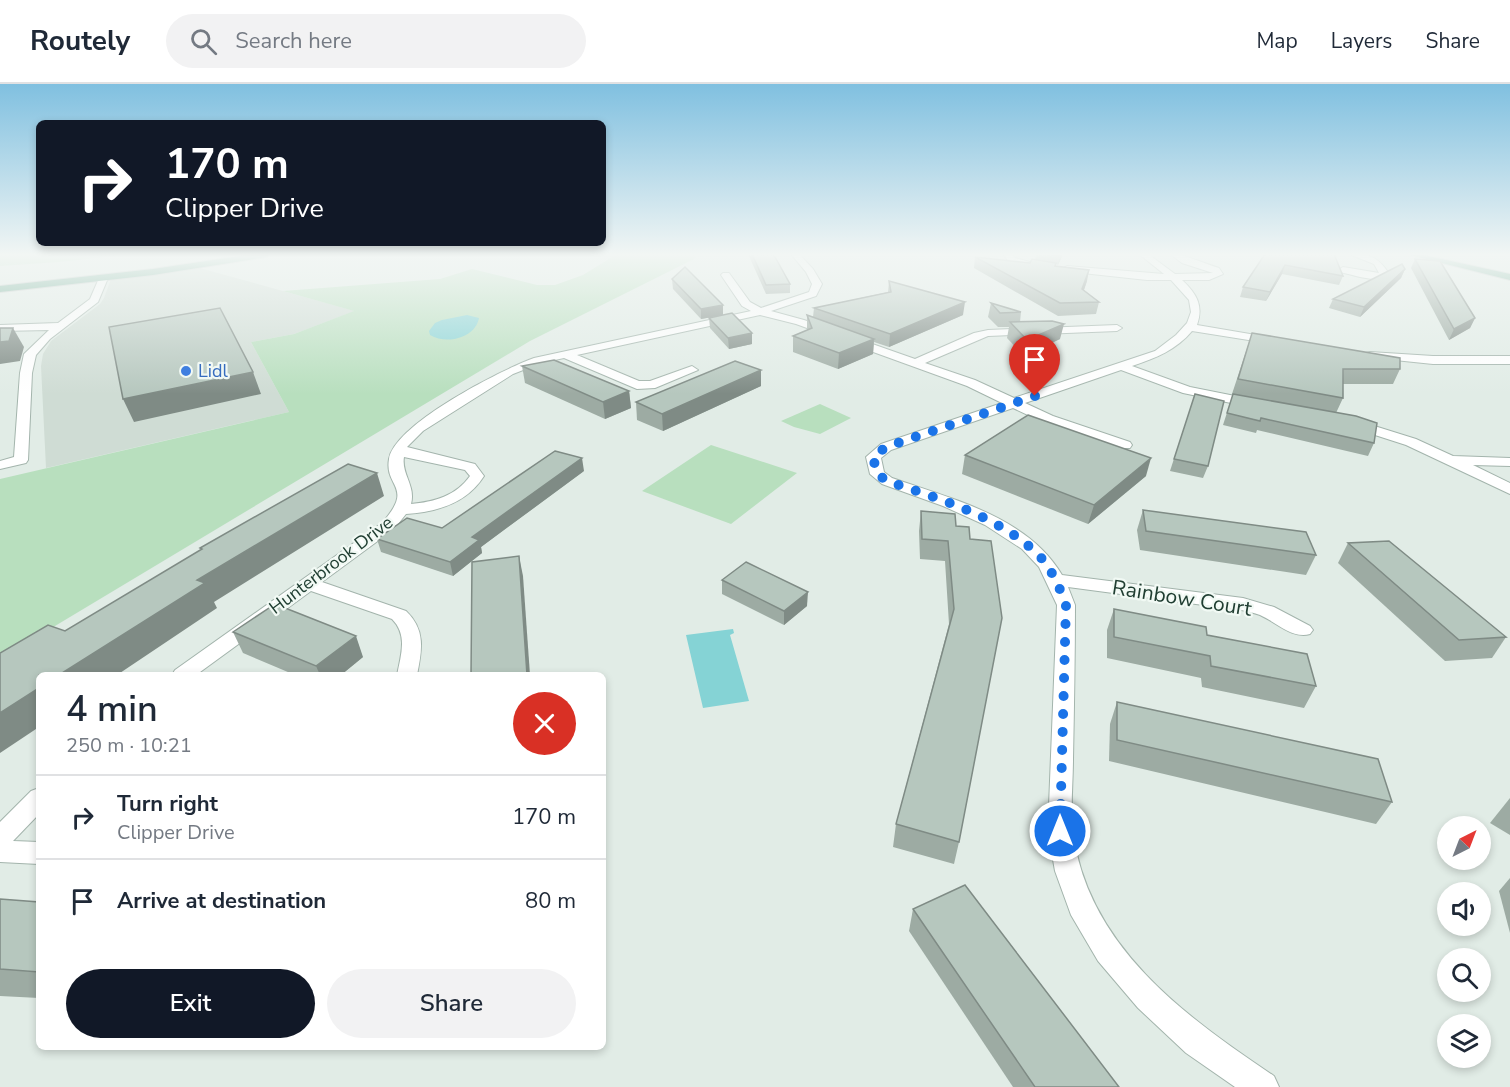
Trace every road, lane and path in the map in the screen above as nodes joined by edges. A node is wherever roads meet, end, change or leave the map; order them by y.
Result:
1 (93, 301) edge
2 (744, 301) edge
3 (793, 301) edge
4 (1195, 301) edge
5 (761, 312) junction
6 (61, 326) junction
7 (1190, 327) junction
8 (0, 328) edge
9 (1117, 328) dead end
10 (1288, 344) edge
11 (1355, 353) edge
12 (564, 354) junction
13 (1510, 360) edge
14 (915, 363) junction
15 (1121, 366) junction
16 (692, 370) dead end
17 (1013, 404) junction
18 (1274, 408) edge
19 (1342, 421) edge
20 (1125, 445) dead end
21 (399, 451) junction
22 (1451, 460) junction
23 (1510, 462) edge
24 (0, 465) edge
25 (1510, 489) edge
26 (401, 509) junction
27 (1056, 580) junction
28 (309, 584) junction
29 (1303, 630) dead end
30 (186, 672) edge
31 (408, 672) edge
32 (36, 801) edge
33 (0, 838) edge
34 (0, 851) edge
35 (36, 853) edge
36 (1263, 1087) edge

1 - 6 street
2 - 5 street
3 - 5 street
4 - 7 street
5 - 12 street
5 - 14 street
6 - 8 street
6 - 24 street
7 - 10 street
7 - 15 street
9 - 14 street
11 - 13 street
12 - 16 street
12 - 21 street
14 - 17 street
15 - 17 street
15 - 18 street
17 - 20 street
17 - 27 street
19 - 22 street
21 - 26 street, Hunterbrook Drive
21 - 26 street
22 - 23 street
22 - 25 street
26 - 28 street, Hunterbrook Drive
27 - 29 street, Rainbow Court
27 - 36 street
28 - 30 street, Hunterbrook Drive
28 - 31 street
32 - 33 street
34 - 35 street

